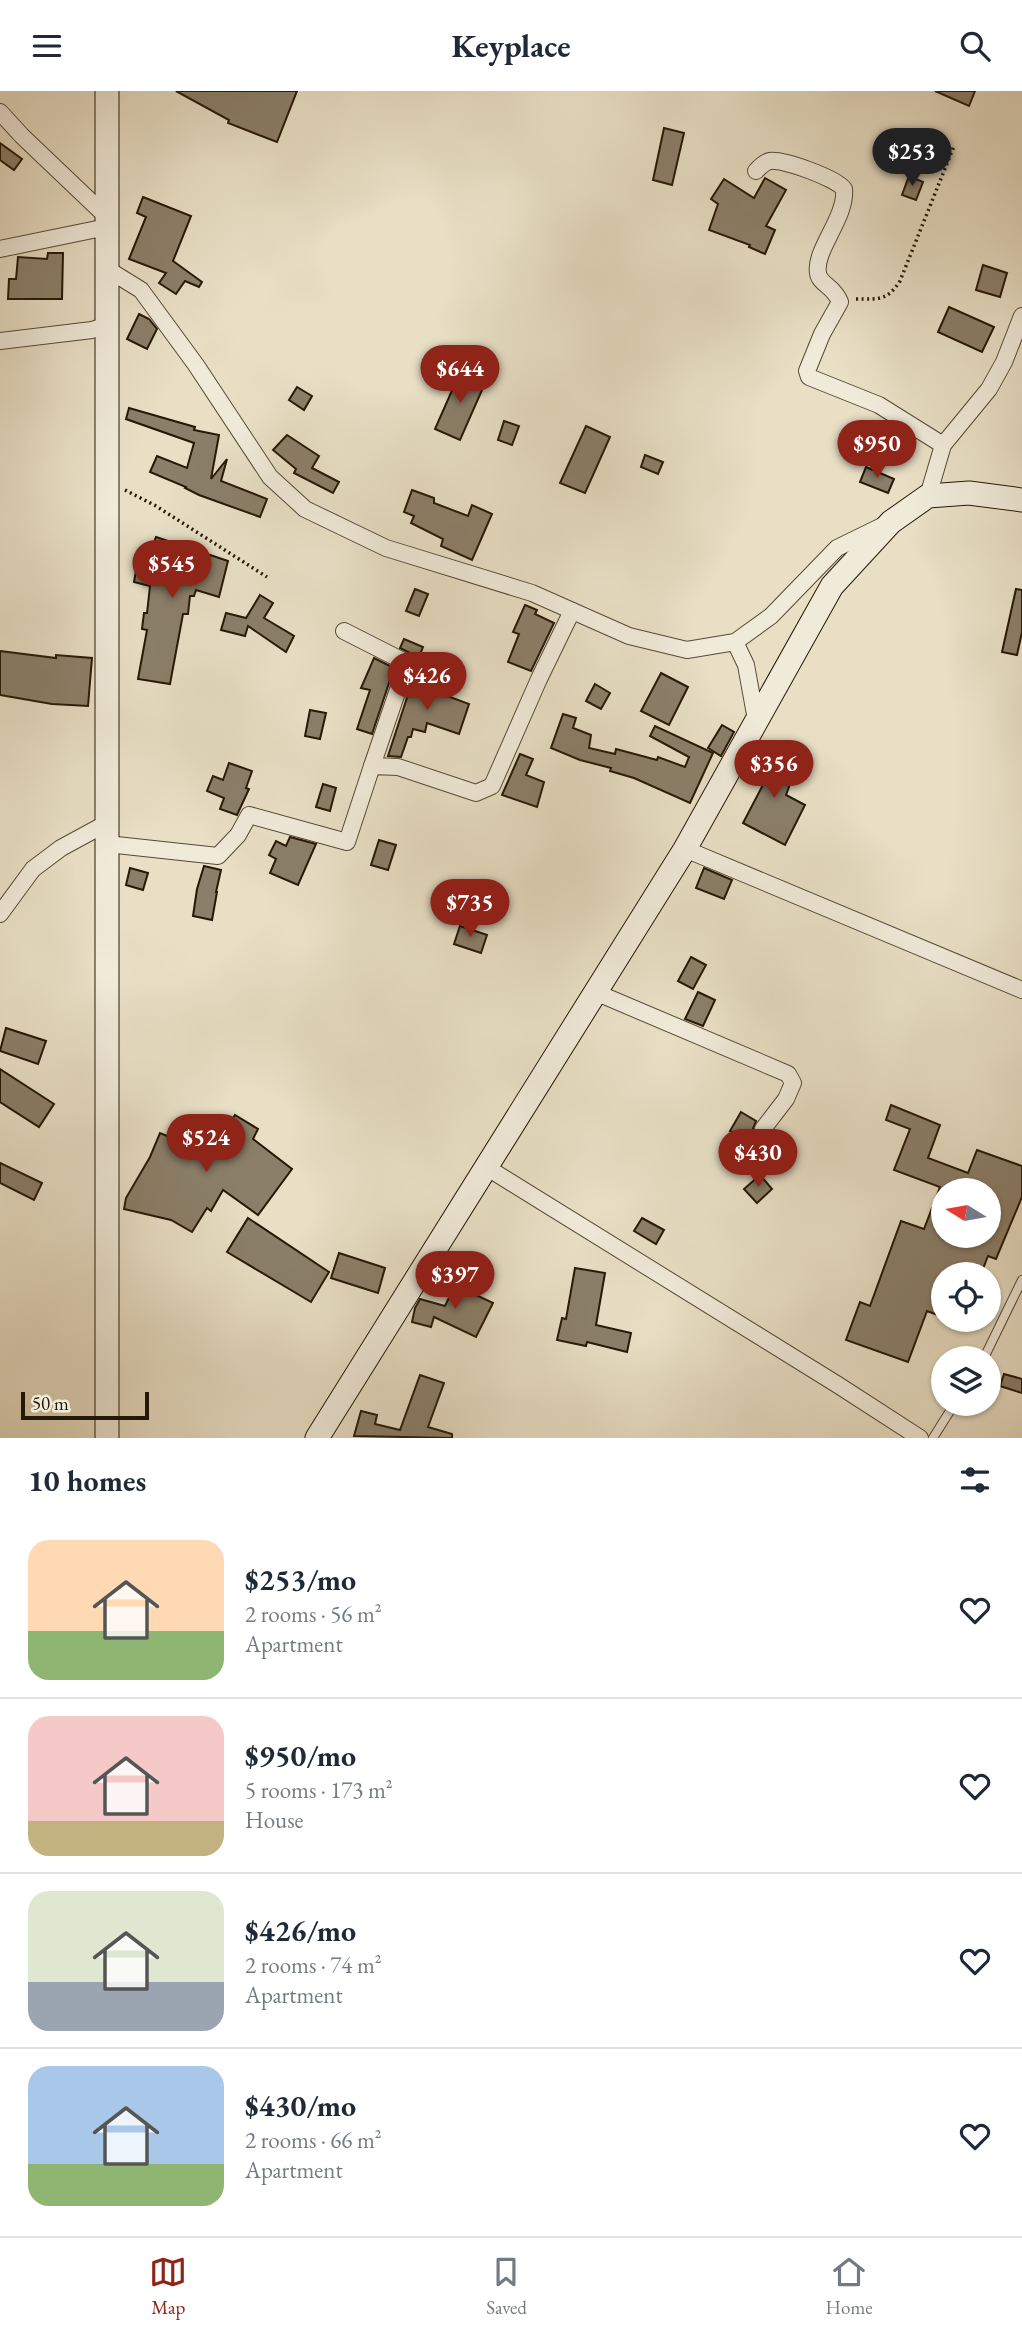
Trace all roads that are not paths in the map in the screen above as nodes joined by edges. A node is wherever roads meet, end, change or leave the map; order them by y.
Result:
1 (107, 91) edge
2 (0, 111) edge
3 (756, 171) dead end
4 (107, 222) junction
5 (0, 249) edge
6 (107, 269) junction
7 (1022, 316) edge
8 (107, 325) junction
9 (0, 341) edge
10 (943, 445) junction
11 (928, 496) junction
12 (1022, 500) edge
13 (891, 522) junction
14 (572, 611) junction
15 (344, 631) dead end
16 (736, 642) junction
17 (756, 720) junction
18 (372, 766) junction
19 (107, 834) junction
20 (685, 849) junction
21 (0, 913) edge
22 (1022, 990) edge
23 (595, 992) junction
24 (762, 1129) dead end
25 (486, 1167) junction
26 (1022, 1280) edge
27 (990, 1346) edge
28 (947, 1416) edge
29 (107, 1438) edge
30 (317, 1438) edge
31 (920, 1438) edge
32 (933, 1438) edge

1 - 4 main road
2 - 4 street
3 - 10 street
4 - 5 street
4 - 6 main road
6 - 8 main road
6 - 14 street
7 - 10 street
8 - 9 street
8 - 19 main road
10 - 11 street
11 - 12 main road
11 - 13 main road
13 - 16 street
13 - 17 main road
14 - 16 street
14 - 18 street
15 - 18 street
16 - 17 street
17 - 20 main road
18 - 19 street
19 - 21 street
19 - 29 main road
20 - 22 street
20 - 23 main road
23 - 24 street
23 - 25 main road
25 - 30 main road
25 - 31 street
26 - 27 lane
28 - 32 lane

